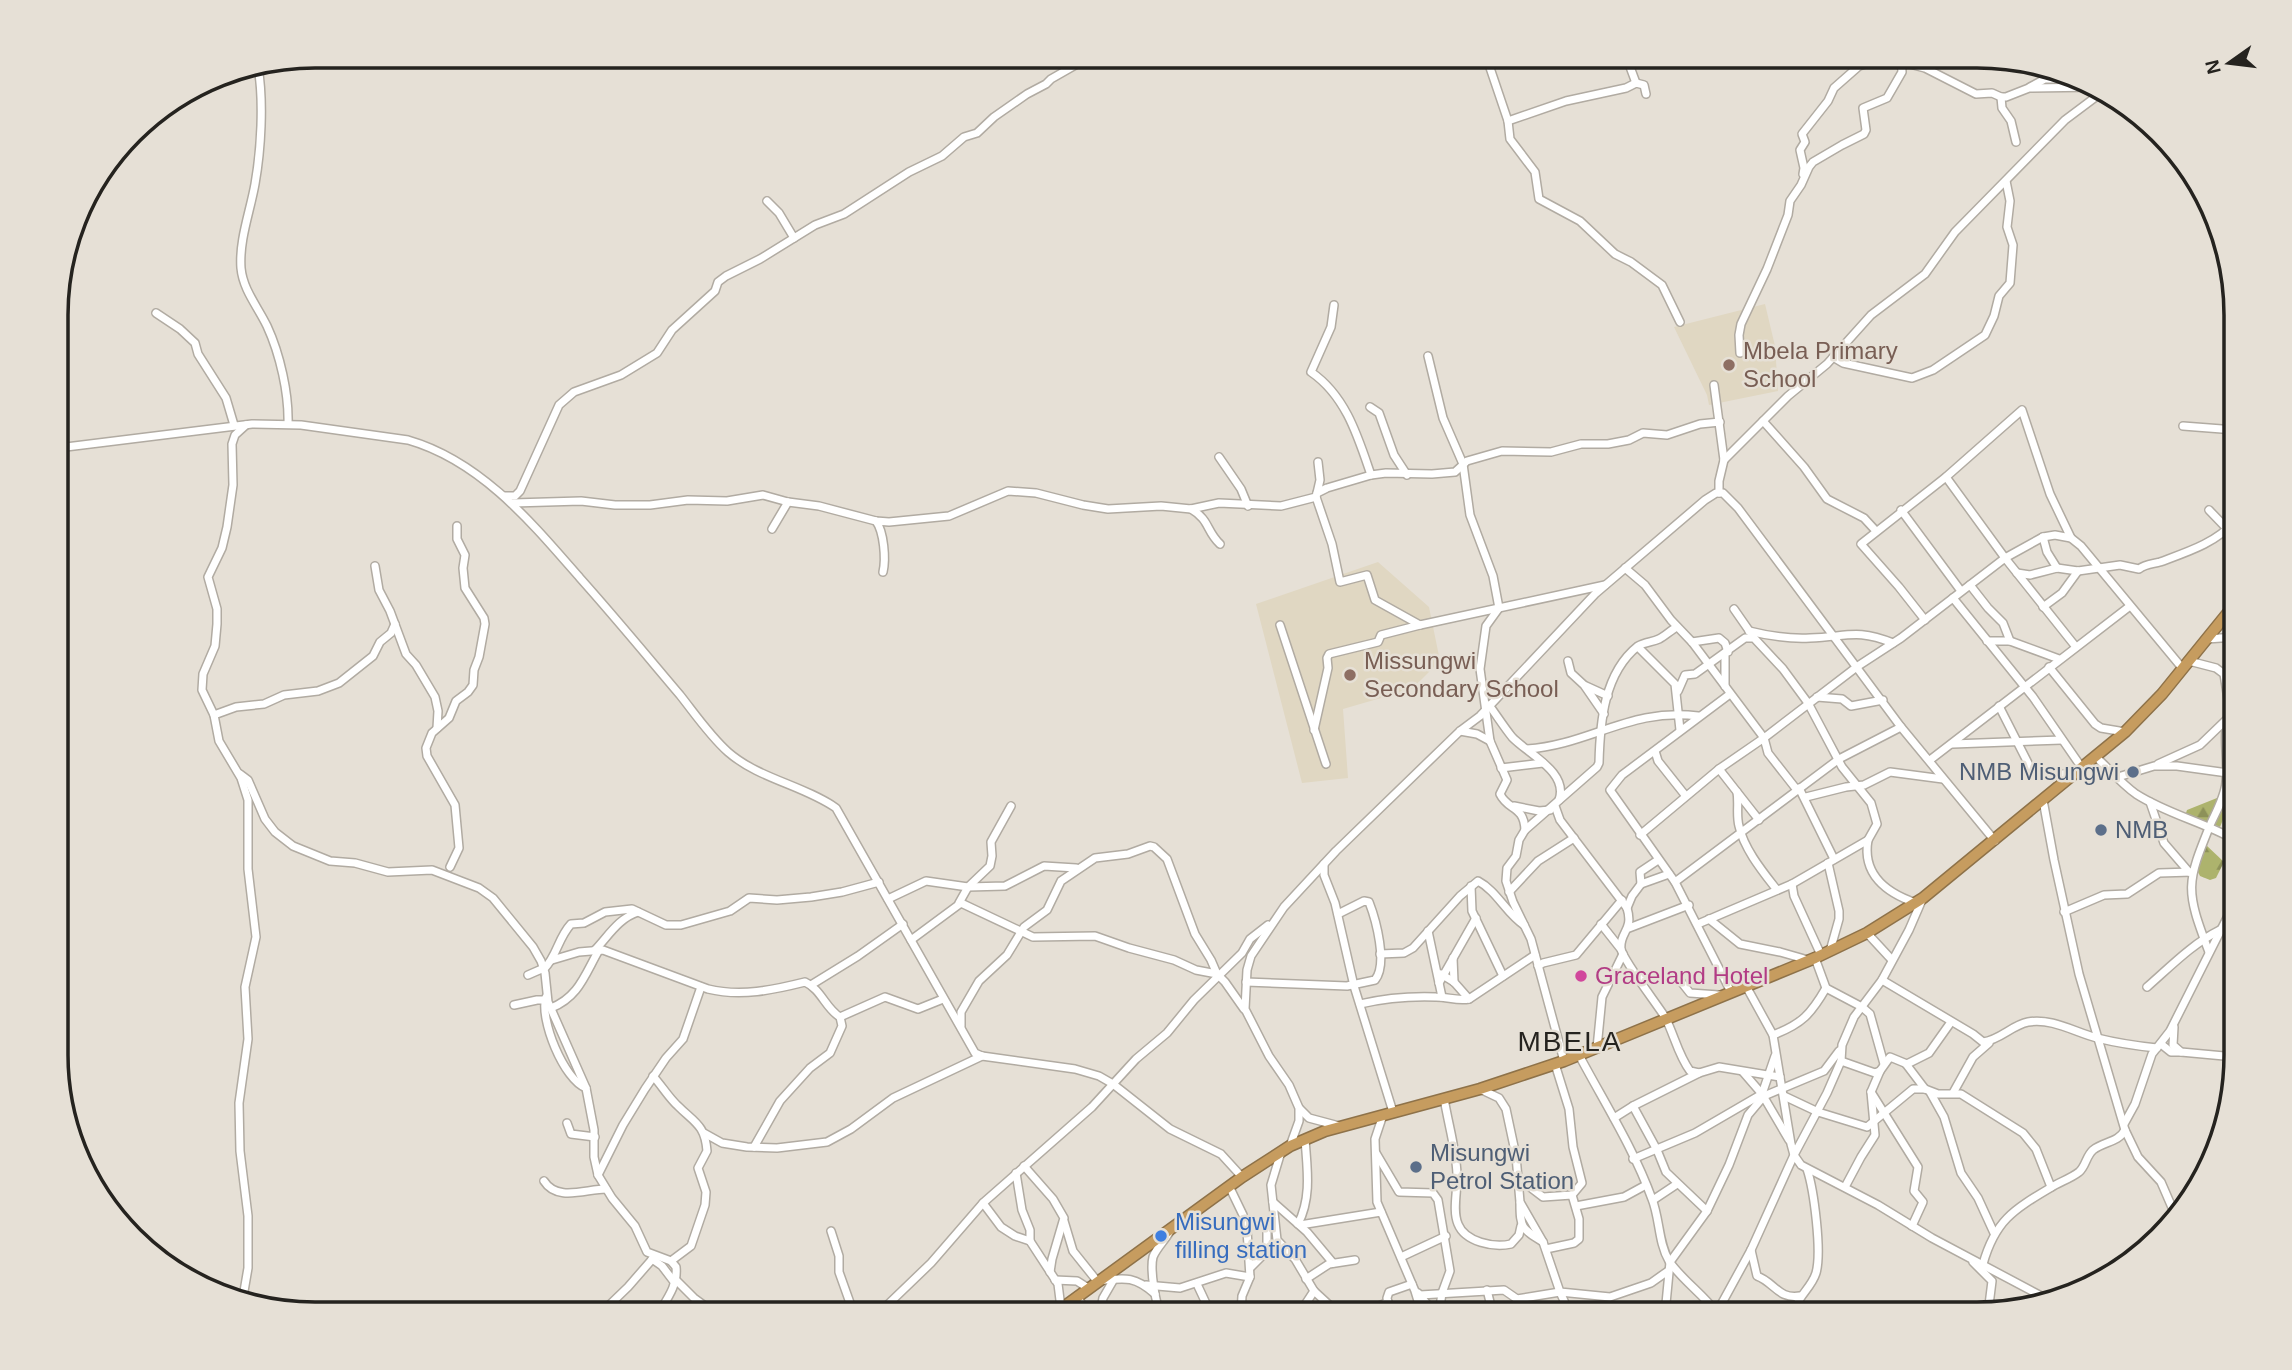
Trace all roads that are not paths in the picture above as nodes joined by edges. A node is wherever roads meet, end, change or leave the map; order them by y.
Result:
1 (1490, 68) edge
2 (1631, 68) edge
3 (1857, 68) edge
4 (1902, 68) edge
5 (1925, 68) edge
6 (1070, 69) edge
7 (258, 75) edge
8 (2048, 79) edge
9 (1636, 83) junction
10 (2072, 87) edge
11 (2029, 88) junction
12 (1646, 94) dead end
13 (2001, 97) junction
14 (2094, 98) edge
15 (1508, 121) junction
16 (2017, 142) dead end
17 (2006, 181) junction
18 (1801, 185) junction
19 (768, 201) dead end
20 (794, 238) junction
21 (1334, 305) dead end
22 (156, 313) dead end
23 (1680, 321) dead end
24 (1740, 353) dead end
25 (1428, 356) dead end
26 (1833, 357) junction
27 (1714, 385) dead end
28 (1370, 407) dead end
29 (1763, 421) junction
30 (1720, 422) junction
31 (288, 424) junction
32 (234, 425) junction
33 (246, 425) junction
34 (2183, 426) dead end
35 (2223, 429) edge
36 (68, 447) edge
37 (1219, 457) dead end
38 (1724, 460) junction
39 (1318, 462) dead end
40 (1463, 464) junction
41 (1371, 475) junction
42 (1407, 475) junction
43 (1946, 477) junction
44 (1719, 493) junction
45 (1317, 495) junction
46 (505, 496) junction
47 (788, 502) junction
48 (513, 503) junction
49 (1248, 506) junction
50 (1191, 509) junction
51 (1901, 510) junction
52 (2210, 510) dead end
53 (876, 521) junction
54 (457, 526) dead end
55 (2223, 526) edge
56 (772, 528) dead end
57 (1876, 531) junction
58 (2223, 532) edge
59 (2043, 537) junction
60 (2071, 538) junction
61 (1220, 544) dead end
62 (2005, 558) junction
63 (376, 566) dead end
64 (2099, 567) junction
65 (1625, 568) junction
66 (2057, 568) junction
67 (2078, 570) junction
68 (883, 572) dead end
69 (2017, 573) junction
70 (1606, 584) junction
71 (1970, 584) junction
72 (1961, 591) junction
73 (1953, 598) junction
74 (2130, 606) junction
75 (2043, 607) junction
76 (1499, 608) junction
77 (1734, 609) dead end
78 (2223, 618) edge
79 (1925, 620) junction
80 (395, 624) junction
81 (1280, 625) dead end
82 (1420, 625) junction
83 (1677, 627) junction
84 (1750, 633) junction
85 (1834, 635) junction
86 (2223, 638) edge
87 (2207, 639) junction
88 (2010, 640) junction
89 (1987, 641) junction
90 (1692, 642) junction
91 (1893, 643) junction
92 (1638, 647) junction
93 (2076, 647) junction
94 (1724, 655) junction
95 (2059, 659) junction
96 (1568, 661) dead end
97 (2186, 665) junction
98 (1858, 666) junction
99 (1711, 667) junction
100 (2049, 667) junction
101 (2223, 674) edge
102 (1584, 684) junction
103 (2023, 686) junction
104 (1728, 690) junction
105 (1678, 691) junction
106 (1608, 696) junction
107 (1817, 697) junction
108 (1883, 700) junction
109 (1808, 703) junction
110 (1999, 706) junction
111 (1487, 707) junction
112 (1679, 713) junction
113 (1604, 714) junction
114 (214, 715) junction
115 (1698, 716) junction
116 (2224, 721) edge
117 (1901, 727) junction
118 (437, 728) junction
119 (1314, 730) junction
120 (1680, 730) junction
121 (1460, 731) junction
122 (1601, 731) junction
123 (2125, 732) junction
124 (1764, 738) junction
125 (1490, 740) junction
126 (2063, 740) junction
127 (2018, 741) junction
128 (1952, 744) junction
129 (1527, 749) junction
130 (1651, 754) junction
131 (2095, 757) junction
132 (1839, 759) junction
133 (1930, 760) junction
134 (1326, 764) dead end
135 (1543, 764) junction
136 (2154, 766) junction
137 (1502, 768) junction
138 (1718, 769) junction
139 (2079, 770) junction
140 (239, 774) junction
141 (2224, 774) edge
142 (2118, 776) junction
143 (1943, 779) junction
144 (1856, 785) junction
145 (1798, 789) junction
146 (1737, 792) junction
147 (2224, 794) edge
148 (1685, 795) junction
149 (1806, 797) junction
150 (2043, 800) junction
151 (2150, 801) junction
152 (1011, 806) dead end
153 (1513, 806) junction
154 (1553, 807) junction
155 (1523, 817) junction
156 (1759, 820) junction
157 (1534, 823) junction
158 (2210, 827) junction
159 (1525, 831) junction
160 (2224, 834) edge
161 (1640, 835) junction
162 (1738, 836) junction
163 (1574, 838) junction
164 (1868, 839) junction
165 (1995, 841) junction
166 (1856, 847) junction
167 (1866, 851) junction
168 (1658, 860) junction
169 (1831, 861) junction
170 (1324, 864) junction
171 (450, 867) dead end
172 (1078, 868) junction
173 (2190, 872) junction
174 (1669, 874) junction
175 (879, 882) junction
176 (1675, 882) junction
177 (1641, 884) junction
178 (1471, 886) junction
179 (1789, 886) junction
180 (968, 887) junction
181 (1777, 890) junction
182 (1509, 892) junction
183 (888, 899) junction
184 (1622, 900) junction
185 (1919, 901) junction
186 (959, 903) junction
187 (1689, 905) junction
188 (1627, 908) junction
189 (639, 912) junction
190 (2064, 912) junction
191 (1338, 914) junction
192 (1476, 918) junction
193 (1709, 919) junction
194 (1273, 921) junction
195 (903, 924) junction
196 (1601, 924) junction
197 (1698, 924) junction
198 (2224, 924) edge
199 (1525, 926) junction
200 (1629, 928) junction
201 (2221, 929) junction
202 (1021, 932) junction
203 (1429, 932) junction
204 (1867, 933) junction
205 (2204, 938) junction
206 (912, 940) junction
207 (597, 950) junction
208 (1255, 951) junction
209 (1622, 952) junction
210 (2210, 952) junction
211 (1380, 954) junction
212 (1535, 955) junction
213 (1819, 956) junction
214 (1453, 958) junction
215 (1235, 959) junction
216 (552, 960) junction
217 (1892, 960) junction
218 (1538, 966) junction
219 (544, 969) junction
220 (528, 975) dead end
221 (1218, 975) junction
222 (1503, 976) junction
223 (1439, 977) junction
224 (1640, 978) junction
225 (1882, 980) junction
226 (1246, 982) junction
227 (1454, 982) junction
228 (811, 985) junction
229 (701, 986) junction
230 (1354, 986) junction
231 (1746, 986) junction
232 (2147, 987) dead end
233 (1826, 988) junction
234 (1727, 993) junction
235 (1442, 997) junction
236 (546, 998) junction
237 (943, 999) junction
238 (1469, 999) junction
239 (1360, 1004) junction
240 (514, 1005) dead end
241 (1862, 1007) junction
242 (551, 1008) junction
243 (1245, 1009) junction
244 (840, 1017) junction
245 (1666, 1019) junction
246 (2175, 1020) junction
247 (1951, 1022) junction
248 (961, 1030) junction
249 (1773, 1035) junction
250 (2098, 1038) junction
251 (1977, 1040) junction
252 (1991, 1041) junction
253 (1880, 1045) junction
254 (2159, 1046) junction
255 (1597, 1048) junction
256 (1840, 1049) junction
257 (1979, 1051) junction
258 (2181, 1052) junction
259 (1775, 1054) junction
260 (1579, 1055) junction
261 (982, 1056) junction
262 (1891, 1056) junction
263 (2224, 1057) edge
264 (1841, 1061) junction
265 (1560, 1063) junction
266 (1906, 1064) junction
267 (1882, 1068) junction
268 (1742, 1071) junction
269 (1699, 1073) junction
270 (653, 1076) junction
271 (1769, 1076) junction
272 (1780, 1077) junction
273 (1113, 1084) junction
274 (586, 1088) junction
275 (1480, 1089) junction
276 (1928, 1091) junction
277 (1784, 1092) junction
278 (1871, 1092) junction
279 (1953, 1093) junction
280 (1763, 1095) junction
281 (1444, 1098) junction
282 (1633, 1106) junction
283 (1299, 1108) junction
284 (1818, 1112) junction
285 (1885, 1112) junction
286 (1388, 1113) junction
287 (1614, 1118) junction
288 (1875, 1122) junction
289 (567, 1123) dead end
290 (1340, 1127) junction
291 (2124, 1127) junction
292 (704, 1133) junction
293 (595, 1137) junction
294 (1305, 1139) junction
295 (1791, 1144) junction
296 (754, 1147) junction
297 (1285, 1148) junction
298 (1657, 1150) junction
299 (1376, 1153) junction
300 (1794, 1155) junction
301 (1633, 1158) junction
302 (1024, 1166) junction
303 (1807, 1169) junction
304 (1016, 1173) junction
305 (598, 1175) junction
306 (1242, 1177) junction
307 (1518, 1177) junction
308 (544, 1181) dead end
309 (1677, 1184) junction
310 (1646, 1185) junction
311 (1229, 1186) junction
312 (1845, 1187) junction
313 (2051, 1187) junction
314 (606, 1189) junction
315 (1572, 1195) junction
316 (1653, 1200) junction
317 (1273, 1202) junction
318 (1520, 1202) junction
319 (983, 1203) junction
320 (1576, 1206) junction
321 (2172, 1207) edge
322 (1707, 1211) junction
323 (1381, 1212) junction
324 (1274, 1216) junction
325 (1064, 1221) junction
326 (1299, 1224) junction
327 (1521, 1226) junction
328 (1912, 1226) junction
329 (1174, 1227) junction
330 (831, 1231) dead end
331 (1994, 1233) junction
332 (1446, 1236) junction
333 (1030, 1241) junction
334 (1069, 1242) junction
335 (1545, 1246) junction
336 (1055, 1249) junction
337 (1751, 1250) junction
338 (1412, 1253) junction
339 (1401, 1257) junction
340 (653, 1258) junction
341 (1971, 1258) junction
342 (1355, 1260) dead end
343 (671, 1261) junction
344 (1670, 1262) junction
345 (1333, 1263) junction
346 (1983, 1264) junction
347 (1250, 1268) junction
348 (1050, 1272) junction
349 (1406, 1272) junction
350 (1668, 1272) junction
351 (1250, 1277) junction
352 (1114, 1279) junction
353 (1306, 1279) junction
354 (1055, 1280) junction
355 (675, 1281) junction
356 (1456, 1282) junction
357 (1197, 1284) junction
358 (1093, 1285) junction
359 (1155, 1290) junction
360 (1416, 1290) junction
361 (1487, 1290) junction
362 (244, 1291) edge
363 (1314, 1291) junction
364 (1559, 1292) junction
365 (1442, 1293) junction
366 (2036, 1294) edge
367 (1800, 1296) junction
368 (1156, 1301) edge
369 (1205, 1301) edge
370 (1242, 1301) edge
371 (1308, 1301) edge
372 (1325, 1301) edge
373 (1419, 1301) edge
374 (1426, 1301) edge
375 (1440, 1301) edge
376 (1490, 1301) edge
377 (1564, 1301) edge
378 (1666, 1301) edge
379 (1705, 1301) edge
380 (1723, 1301) edge
381 (1798, 1301) edge
382 (1990, 1301) edge
383 (613, 1302) edge
384 (665, 1302) edge
385 (699, 1302) edge
386 (850, 1302) edge
387 (890, 1302) edge
388 (1065, 1302) edge
389 (1073, 1302) edge
390 (1102, 1302) edge
391 (1388, 1302) edge

1 - 15 street
2 - 9 street
3 - 18 street
4 - 18 street
5 - 13 street
6 - 20 street
7 - 31 street
8 - 11 street
9 - 12 street
9 - 15 street
10 - 11 street
11 - 13 street
13 - 16 street
14 - 17 street
15 - 23 street
17 - 26 street
17 - 26 street
18 - 24 street
19 - 20 street
20 - 46 street
21 - 41 street
22 - 32 street
25 - 40 street
26 - 29 street
27 - 30 street
28 - 42 street
29 - 38 street
29 - 57 street
30 - 38 street
30 - 40 street
31 - 33 street
31 - 46 street
32 - 33 street
32 - 36 street
33 - 114 street
34 - 35 street
37 - 49 street
38 - 44 street
39 - 45 street
40 - 42 street
40 - 76 street
41 - 42 street
41 - 45 street
43 - 51 street
43 - 60 street
43 - 62 street
44 - 65 street
44 - 85 street
45 - 49 street
45 - 82 street
46 - 48 street
47 - 48 street
47 - 53 street
47 - 56 street
48 - 175 street
49 - 50 street
50 - 53 street
50 - 61 street
51 - 57 street
51 - 72 street
52 - 55 street
53 - 68 street
54 - 118 street
57 - 79 street
58 - 64 street
59 - 60 street
59 - 62 street
59 - 66 street
60 - 64 street
62 - 69 street
62 - 71 street
63 - 80 street
64 - 67 street
64 - 74 street
65 - 70 street
65 - 83 street
66 - 67 street
66 - 69 street
67 - 75 street
69 - 75 street
70 - 76 street
70 - 111 street
71 - 72 street
71 - 88 street
72 - 73 street
73 - 79 street
73 - 89 street
74 - 93 street
74 - 97 street
75 - 93 street
76 - 82 street
76 - 111 street
77 - 84 street
78 - 87 highway
79 - 91 street
80 - 114 street
80 - 118 street
81 - 119 street
82 - 119 street
83 - 90 street
83 - 92 street
84 - 85 street
84 - 94 street
84 - 109 street
85 - 91 street
85 - 98 street
86 - 87 street
87 - 97 highway
88 - 89 street
88 - 95 street
89 - 103 street
90 - 94 street
90 - 99 street
91 - 98 street
92 - 105 street
92 - 106 street
93 - 95 street
94 - 99 street
94 - 104 street
95 - 100 street
96 - 102 street
97 - 101 street
97 - 123 highway
98 - 107 street
98 - 108 street
99 - 104 street
99 - 105 street
100 - 103 street
100 - 123 street
102 - 106 street
102 - 113 street
103 - 110 street
103 - 126 street
104 - 115 street
104 - 124 street
105 - 112 street
106 - 113 street
107 - 108 street
107 - 109 street
108 - 117 street
109 - 124 street
109 - 132 street
110 - 127 street
110 - 128 street
111 - 121 street
111 - 125 street
111 - 129 street
112 - 115 street
112 - 120 street
112 - 122 street
113 - 122 street
114 - 140 street
115 - 120 street
116 - 136 street
117 - 132 street
117 - 133 street
118 - 171 street
119 - 134 street
120 - 130 street
121 - 125 street
121 - 170 street
122 - 129 street
122 - 154 street
123 - 131 highway
124 - 138 street
124 - 145 street
125 - 137 street
126 - 127 street
126 - 139 street
127 - 128 street
127 - 139 street
128 - 133 street
129 - 135 street
130 - 148 street
130 - 161 street
131 - 139 highway
131 - 142 street
132 - 144 street
132 - 145 street
133 - 143 street
135 - 137 street
135 - 154 street
136 - 141 street
136 - 142 street
137 - 153 street
138 - 146 street
138 - 148 street
139 - 150 highway
140 - 219 street
140 - 362 street
142 - 151 street
143 - 144 street
143 - 165 street
144 - 149 street
144 - 164 street
145 - 149 street
145 - 156 street
146 - 156 street
146 - 162 street
147 - 158 street
148 - 161 street
149 - 169 street
150 - 165 highway
150 - 190 street
151 - 158 street
151 - 173 street
152 - 180 street
153 - 154 street
153 - 155 street
154 - 157 street
154 - 163 street
155 - 157 street
155 - 159 street
156 - 162 street
157 - 159 street
158 - 160 street
158 - 173 street
159 - 182 street
161 - 168 street
162 - 176 street
162 - 181 street
163 - 182 street
163 - 184 street
164 - 166 street
164 - 167 street
165 - 185 highway
166 - 167 street
166 - 169 street
167 - 185 street
168 - 174 street
168 - 177 street
169 - 179 street
169 - 213 street
170 - 191 street
170 - 194 street
172 - 180 street
172 - 202 street
172 - 221 street
173 - 190 street
173 - 205 street
174 - 176 street
174 - 177 street
175 - 183 street
175 - 189 street
176 - 187 street
177 - 188 street
178 - 192 street
178 - 199 street
178 - 203 street
179 - 181 street
179 - 213 street
180 - 183 street
180 - 186 street
181 - 193 street
182 - 199 street
183 - 195 street
184 - 188 street
184 - 196 street
185 - 204 highway
185 - 217 street
186 - 202 street
186 - 206 street
187 - 197 street
187 - 200 street
188 - 200 street
189 - 207 street
189 - 216 street
190 - 250 street
191 - 211 street
191 - 230 street
192 - 214 street
192 - 222 street
193 - 197 street
193 - 213 street
194 - 208 street
194 - 215 street
195 - 206 street
195 - 228 street
196 - 209 street
196 - 218 street
197 - 234 street
198 - 201 street
199 - 212 street
200 - 209 street
201 - 205 street
201 - 210 street
202 - 221 street
202 - 248 street
203 - 211 street
203 - 223 street
204 - 213 highway
204 - 217 street
205 - 210 street
205 - 232 street
206 - 237 street
207 - 216 street
207 - 229 street
207 - 242 street
208 - 215 street
208 - 226 street
209 - 224 street
209 - 255 street
210 - 246 street
211 - 230 street
212 - 218 street
212 - 222 street
213 - 231 highway
213 - 233 street
214 - 223 street
214 - 227 street
215 - 221 street
216 - 219 street
217 - 225 street
218 - 265 street
219 - 220 street
219 - 236 street
221 - 243 street
221 - 273 street
222 - 238 street
223 - 227 street
223 - 235 street
224 - 234 street
224 - 245 street
225 - 241 street
225 - 247 street
226 - 230 street
226 - 243 street
227 - 238 street
228 - 229 street
228 - 244 street
229 - 270 street
230 - 239 street
231 - 234 highway
231 - 249 street
233 - 241 street
233 - 249 street
234 - 245 highway
235 - 238 street
235 - 239 street
236 - 240 street
236 - 242 street
236 - 274 street
237 - 244 street
237 - 248 street
239 - 286 street
241 - 253 street
241 - 256 street
242 - 274 street
243 - 283 street
244 - 296 street
245 - 255 highway
245 - 269 street
246 - 254 street
246 - 258 street
247 - 251 street
247 - 266 street
248 - 261 street
249 - 259 street
250 - 252 street
250 - 254 street
250 - 291 street
251 - 252 street
251 - 257 street
252 - 257 street
253 - 262 street
253 - 267 street
254 - 258 street
254 - 291 street
255 - 260 highway
256 - 264 street
256 - 277 street
257 - 279 street
258 - 263 street
259 - 271 street
259 - 272 street
260 - 265 highway
260 - 287 street
261 - 273 street
261 - 296 street
262 - 266 street
262 - 267 street
264 - 267 street
264 - 284 street
265 - 275 highway
265 - 315 street
266 - 276 street
267 - 278 street
268 - 269 street
268 - 271 street
268 - 280 street
269 - 282 street
270 - 292 street
270 - 305 street
271 - 272 street
271 - 280 street
272 - 277 street
273 - 302 street
273 - 306 street
274 - 293 street
275 - 281 highway
275 - 307 street
276 - 279 street
276 - 285 street
276 - 331 street
277 - 280 street
277 - 284 street
277 - 295 street
278 - 285 street
278 - 288 street
279 - 313 street
280 - 295 street
280 - 298 street
280 - 322 street
281 - 286 highway
281 - 327 street
282 - 287 street
282 - 298 street
283 - 290 street
283 - 297 street
284 - 288 street
284 - 300 street
285 - 288 street
285 - 328 street
286 - 290 highway
286 - 299 street
287 - 301 street
288 - 312 street
289 - 293 street
290 - 294 highway
291 - 313 street
291 - 321 street
292 - 296 street
292 - 343 street
293 - 305 street
294 - 297 highway
294 - 326 street
295 - 300 street
297 - 306 highway
297 - 317 street
298 - 301 street
298 - 309 street
299 - 323 street
299 - 332 street
300 - 303 street
300 - 337 street
301 - 310 street
302 - 304 street
302 - 325 street
303 - 312 street
303 - 367 street
304 - 319 street
304 - 333 street
305 - 314 street
306 - 311 highway
307 - 315 street
307 - 318 street
308 - 314 street
309 - 316 street
309 - 322 street
310 - 316 street
310 - 320 street
311 - 329 highway
311 - 347 street
312 - 328 street
313 - 331 street
314 - 340 street
315 - 320 street
316 - 344 street
317 - 324 street
317 - 326 street
318 - 327 street
318 - 335 street
319 - 333 street
319 - 387 street
320 - 335 street
322 - 344 street
323 - 326 street
323 - 339 street
324 - 347 street
324 - 353 street
325 - 334 street
325 - 336 street
326 - 345 street
327 - 335 street
328 - 341 street
329 - 358 highway
329 - 359 street
330 - 386 street
331 - 346 street
332 - 338 street
332 - 356 street
333 - 348 street
334 - 336 street
334 - 358 street
335 - 364 street
336 - 348 street
337 - 367 street
337 - 380 street
338 - 339 street
338 - 349 street
339 - 349 street
340 - 343 street
340 - 355 street
340 - 383 street
341 - 346 street
341 - 382 street
342 - 345 street
343 - 355 street
344 - 350 street
344 - 379 street
345 - 353 street
346 - 366 street
347 - 351 street
348 - 354 street
349 - 360 street
350 - 364 street
350 - 378 street
351 - 357 street
351 - 370 street
352 - 358 street
352 - 359 street
352 - 390 street
353 - 363 street
354 - 358 street
354 - 388 street
355 - 384 street
355 - 385 street
356 - 361 street
356 - 365 street
356 - 365 street
357 - 359 street
357 - 369 street
358 - 389 highway
359 - 368 street
360 - 365 street
360 - 373 street
360 - 374 street
360 - 391 street
361 - 364 street
361 - 376 street
363 - 371 street
363 - 372 street
364 - 377 street
365 - 375 street
367 - 381 street

